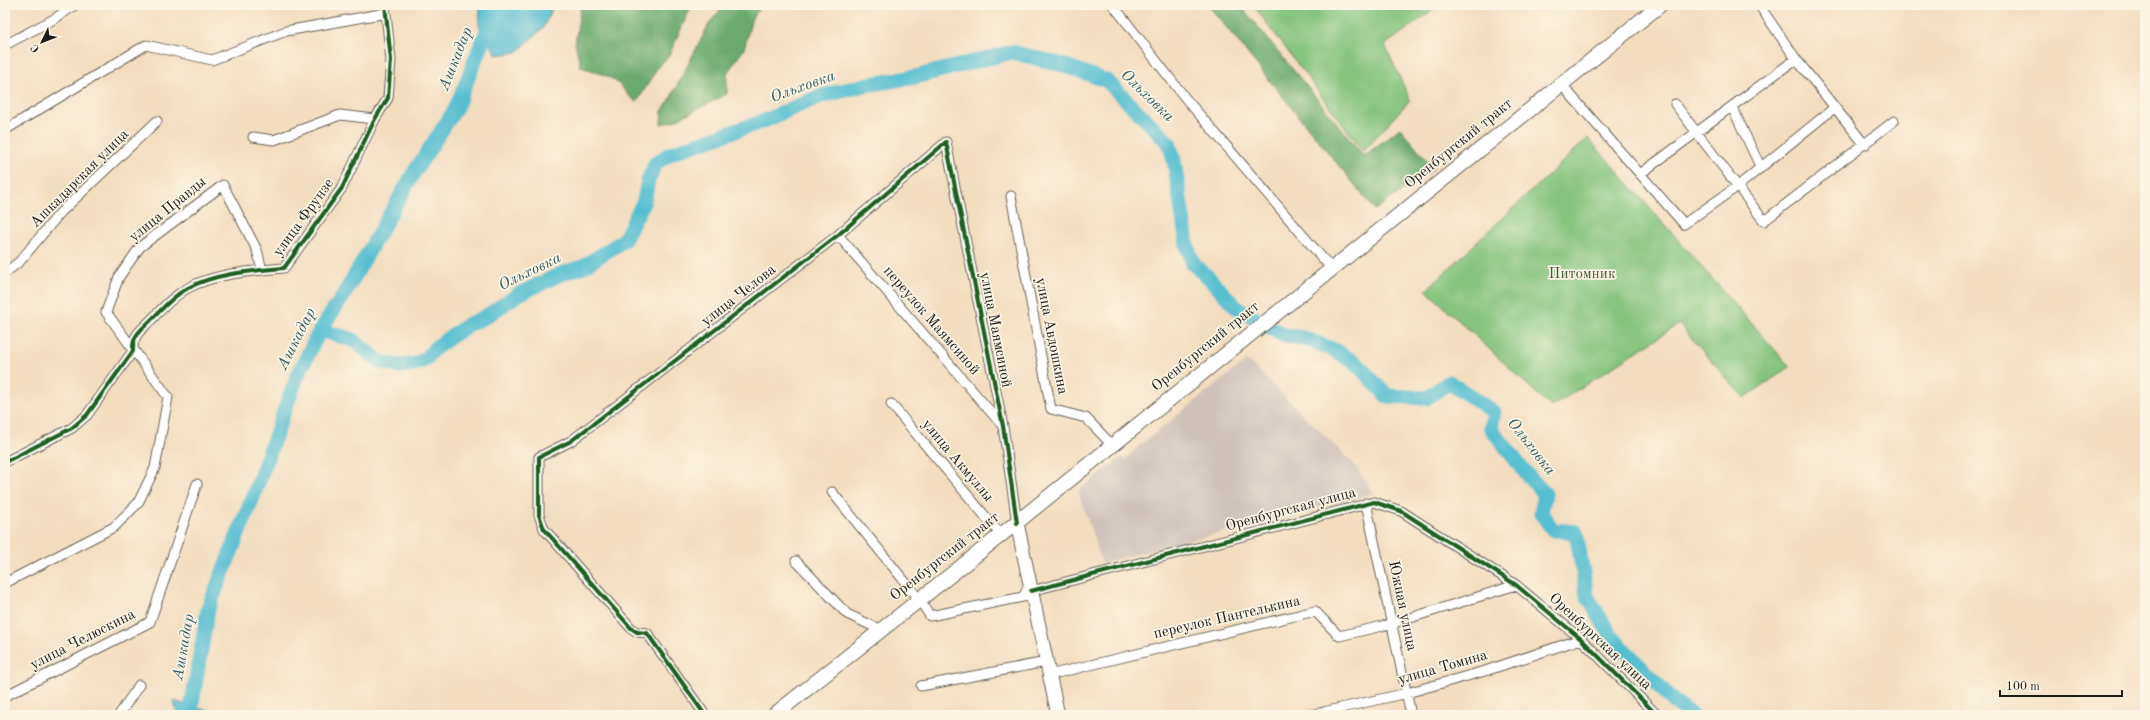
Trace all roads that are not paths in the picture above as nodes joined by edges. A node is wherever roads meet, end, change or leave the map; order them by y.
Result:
1 (75, 5) edge
2 (1114, 5) edge
3 (1660, 5) edge
4 (1759, 5) edge
5 (385, 9) edge
6 (5, 45) edge
7 (1796, 59) junction
8 (1561, 84) junction
9 (1675, 104) dead end
10 (1732, 107) junction
11 (1834, 108) junction
12 (375, 119) junction
13 (158, 121) dead end
14 (1894, 121) dead end
15 (5, 130) edge
16 (1698, 133) junction
17 (253, 137) dead end
18 (946, 142) joint
19 (1865, 145) junction
20 (1761, 168) junction
21 (1640, 174) junction
22 (1738, 186) junction
23 (1011, 196) dead end
24 (838, 235) junction
25 (1332, 268) junction
26 (262, 270) junction
27 (5, 273) edge
28 (133, 351) junction
29 (891, 404) dead end
30 (1002, 426) junction
31 (1112, 445) junction
32 (5, 462) edge
33 (197, 484) dead end
34 (832, 492) dead end
35 (1366, 503) junction
36 (1017, 523) junction
37 (1001, 535) junction
38 (796, 561) dead end
39 (5, 583) edge
40 (1516, 585) junction
41 (1031, 587) junction
42 (919, 599) junction
43 (1392, 624) junction
44 (881, 630) junction
45 (1581, 638) junction
46 (1046, 662) junction
47 (1049, 675) junction
48 (139, 686) dead end
49 (921, 686) dead end
50 (1407, 693) junction
51 (5, 696) edge
52 (119, 715) edge
53 (705, 715) edge
54 (774, 715) edge
55 (1058, 715) edge
56 (1310, 715) edge
57 (1411, 715) edge
58 (1657, 715) edge

1 - 6 street
2 - 25 street
3 - 8 main road, Оренбургский тракт
4 - 7 street
5 - 12 street, улица Фрунзе
5 - 15 street
7 - 10 street
7 - 11 street
8 - 21 street
8 - 25 main road, Оренбургский тракт
9 - 16 street
10 - 16 street
10 - 20 street
11 - 19 street
11 - 20 street
12 - 17 street
12 - 26 street, улица Фрунзе
13 - 27 street, Ашкадарская улица
14 - 19 street
16 - 21 street
16 - 22 street
18 - 24 street, улица Челова
18 - 30 street, улица Маямсиной
19 - 22 street
20 - 22 street
21 - 22 street
23 - 31 street, улица Авдошкина
24 - 30 street, переулок Маямсиной
24 - 53 street, улица Челова
25 - 31 main road, Оренбургский тракт
26 - 28 street, улица Фрунзе
26 - 28 street, улица Правды
28 - 32 street, улица Фрунзе
28 - 39 street, улица Правды
29 - 37 street, улица Акмуллы
30 - 36 street, улица Маямсиной
31 - 36 main road, Оренбургский тракт
33 - 51 street, улица Челюскина
34 - 42 street
35 - 40 street, Оренбургская улица
35 - 41 street, Оренбургская улица
35 - 43 street, Южная улица
36 - 37 main road, Оренбургский тракт
36 - 41 main road
37 - 42 main road, Оренбургский тракт
38 - 44 street
40 - 43 street, переулок Пантелькина
40 - 45 street, Оренбургская улица
41 - 42 street
41 - 46 main road
42 - 44 main road, Оренбургский тракт
43 - 47 street, переулок Пантелькина
43 - 50 street, Южная улица
44 - 54 main road, Оренбургский тракт
45 - 50 street, улица Томина
45 - 58 street, Оренбургская улица
46 - 47 main road
46 - 49 street
47 - 55 main road
48 - 52 street
50 - 56 street, улица Томина
50 - 57 street, Южная улица

